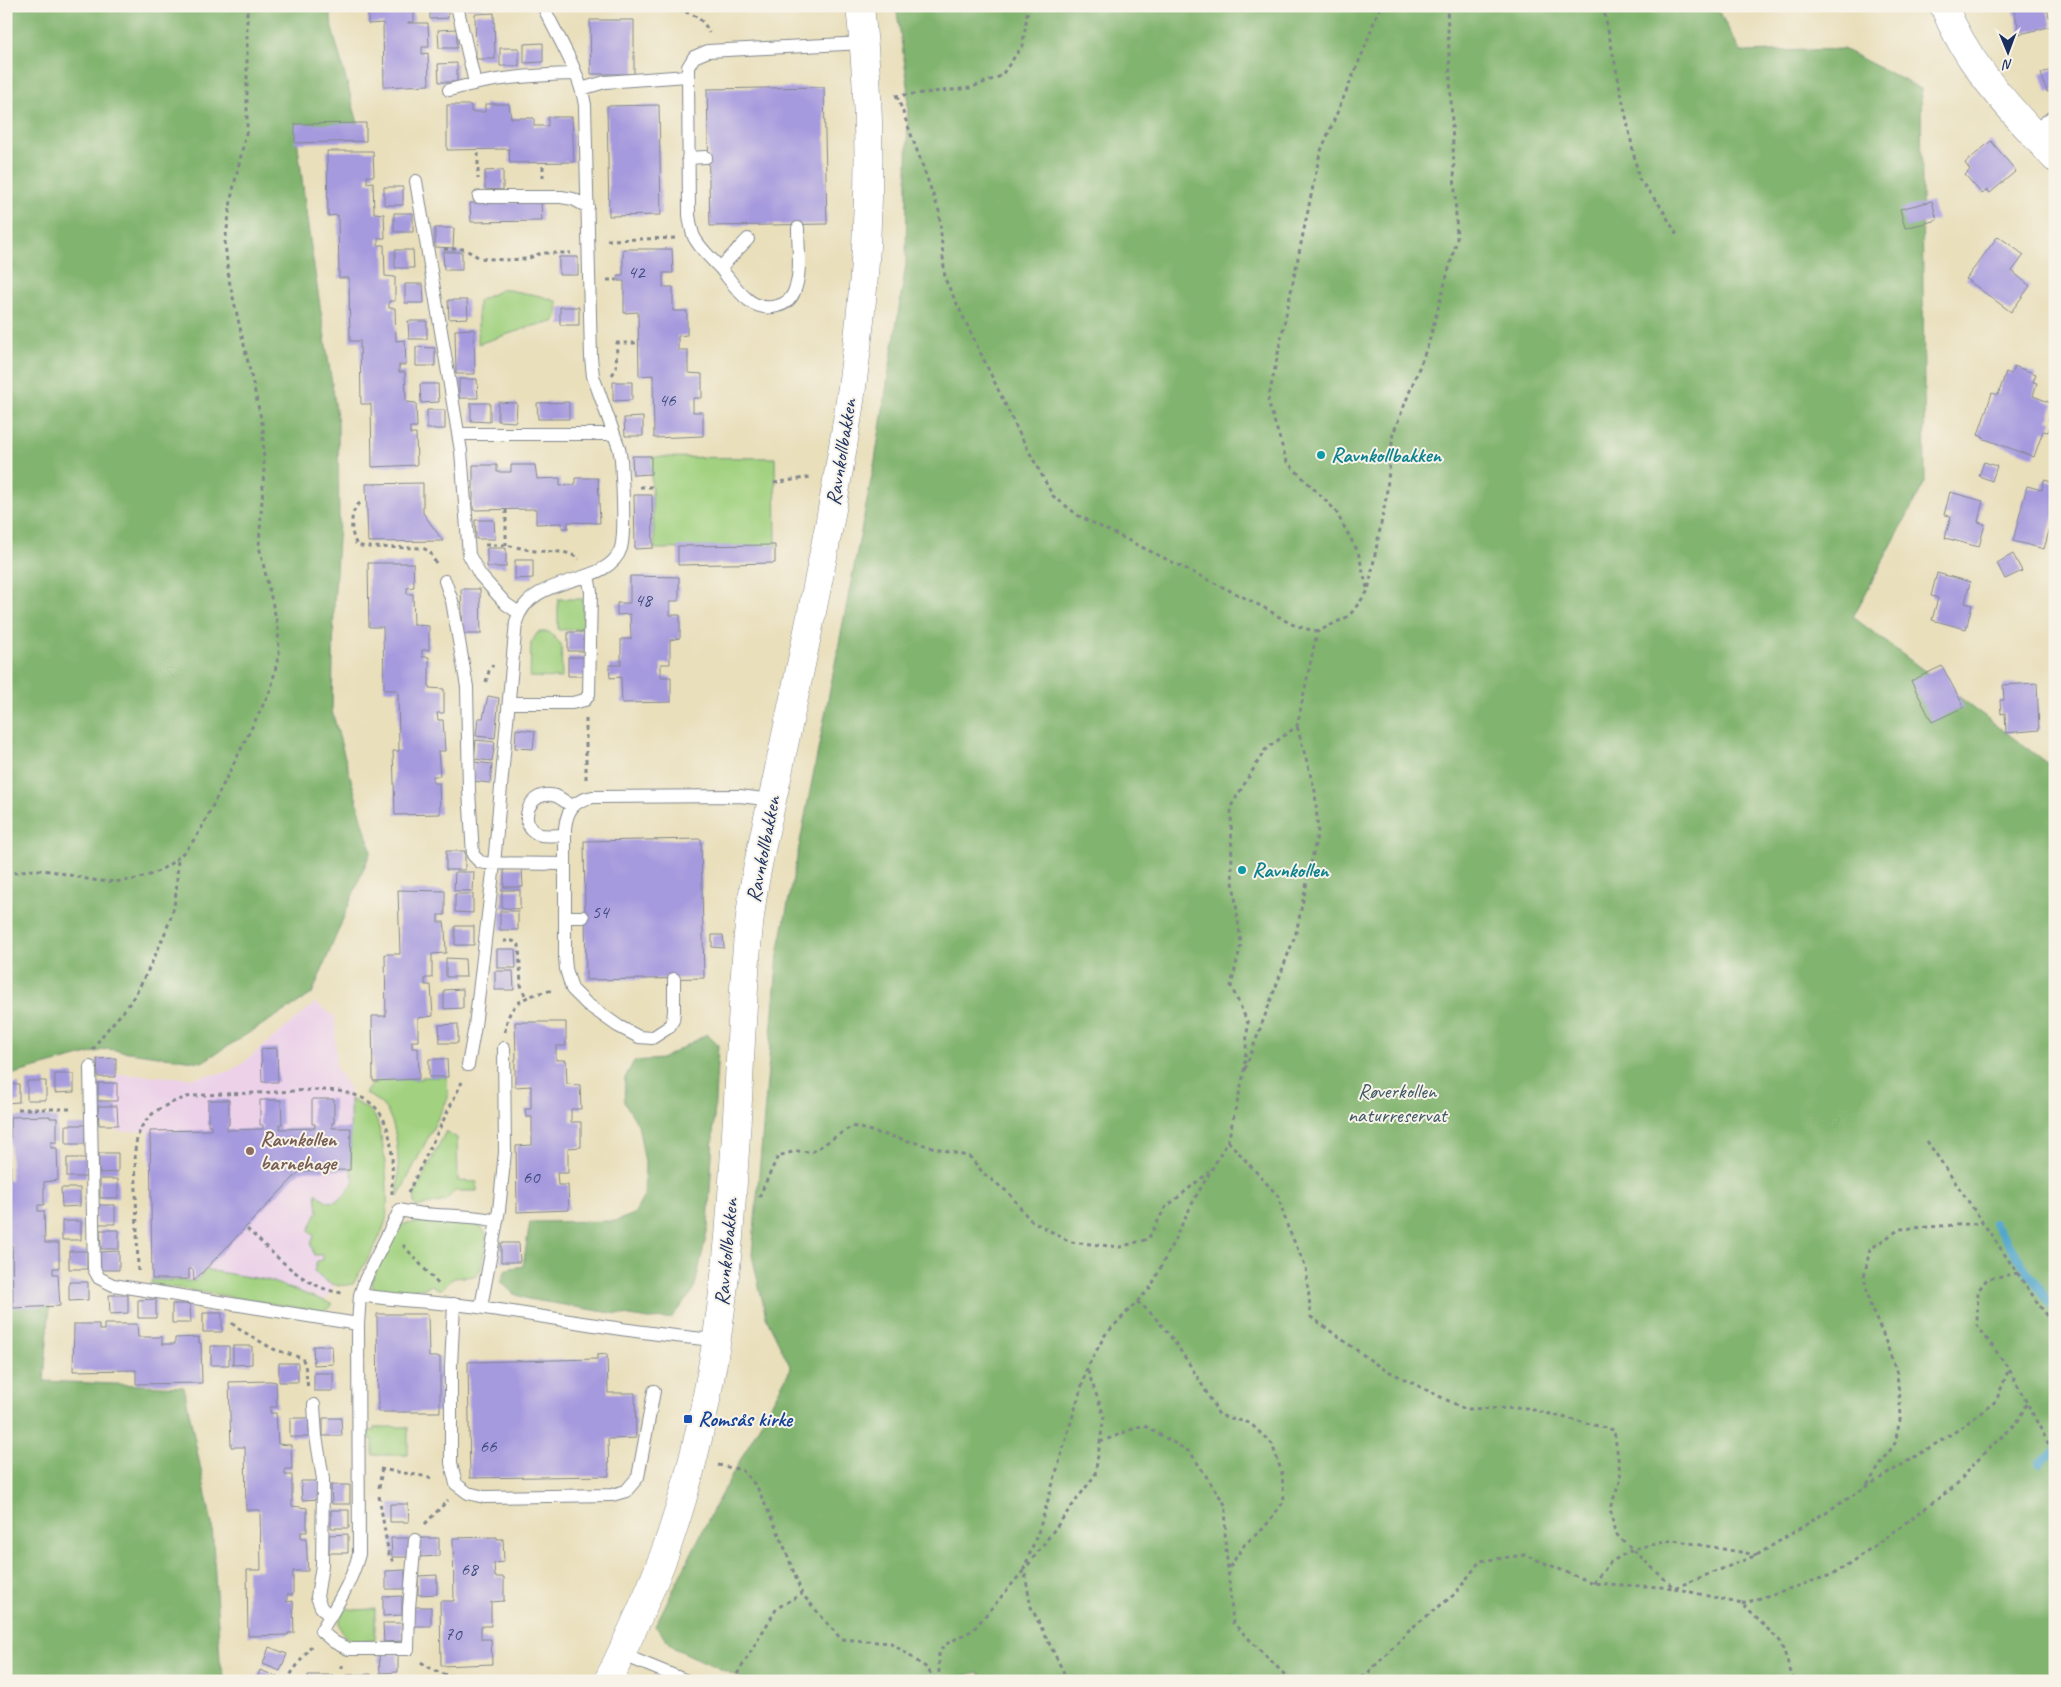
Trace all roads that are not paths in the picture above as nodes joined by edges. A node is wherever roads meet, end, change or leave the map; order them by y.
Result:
1 (457, 6) edge
2 (543, 6) edge
3 (860, 6) edge
4 (1944, 6) edge
5 (864, 43) junction
6 (575, 74) junction
7 (687, 76) junction
8 (475, 83) junction
9 (581, 89) junction
10 (450, 90) dead end
11 (2046, 130) edge
12 (706, 157) dead end
13 (688, 158) junction
14 (2055, 158) edge
15 (416, 181) dead end
16 (479, 197) road end
17 (588, 207) junction
18 (798, 228) dead end
19 (748, 239) dead end
20 (720, 268) junction
21 (458, 434) junction
22 (614, 434) junction
23 (588, 575) junction
24 (445, 581) road end
25 (519, 613) junction
26 (509, 703) junction
27 (772, 800) junction
28 (572, 806) junction
29 (564, 835) junction
30 (494, 864) junction
31 (565, 864) junction
32 (565, 917) junction
33 (583, 917) dead end
34 (674, 979) dead end
35 (504, 1048) road end
36 (468, 1065) road end
37 (90, 1067) road end
38 (497, 1221) junction
39 (360, 1296) junction
40 (454, 1304) junction
41 (481, 1307) junction
42 (358, 1324) junction
43 (717, 1340) junction
44 (654, 1391) dead end
45 (314, 1405) road end
46 (415, 1540) dead end
47 (330, 1617) junction
48 (622, 1654) junction
49 (608, 1681) edge
50 (687, 1681) edge

1 - 8 lane
2 - 6 lane
3 - 5 street, Ravnkollbakken
4 - 11 street
5 - 7 lane
5 - 27 street, Ravnkollbakken
6 - 8 lane
6 - 9 lane
7 - 9 lane
7 - 13 lane
8 - 10 lane
9 - 17 lane
11 - 14 street
12 - 13 lane
13 - 20 lane
15 - 21 lane
16 - 17 lane
17 - 22 lane
18 - 20 lane
19 - 20 lane
21 - 22 lane
21 - 25 lane
22 - 23 lane
23 - 25 lane
23 - 26 lane
24 - 30 lane
25 - 26 lane
26 - 30 lane
27 - 28 lane
27 - 43 street, Ravnkollbakken
28 - 29 lane
28 - 29 lane
29 - 31 lane
30 - 31 lane
30 - 36 lane
31 - 32 lane
32 - 33 lane
32 - 34 lane
35 - 38 lane
37 - 42 lane
38 - 39 lane
38 - 41 lane
39 - 40 lane
39 - 42 lane
40 - 41 lane
40 - 44 lane
41 - 43 lane
42 - 47 lane
43 - 48 street, Ravnkollbakken
45 - 47 lane
46 - 47 lane
48 - 49 street, Ravnkollbakken
48 - 50 lane

